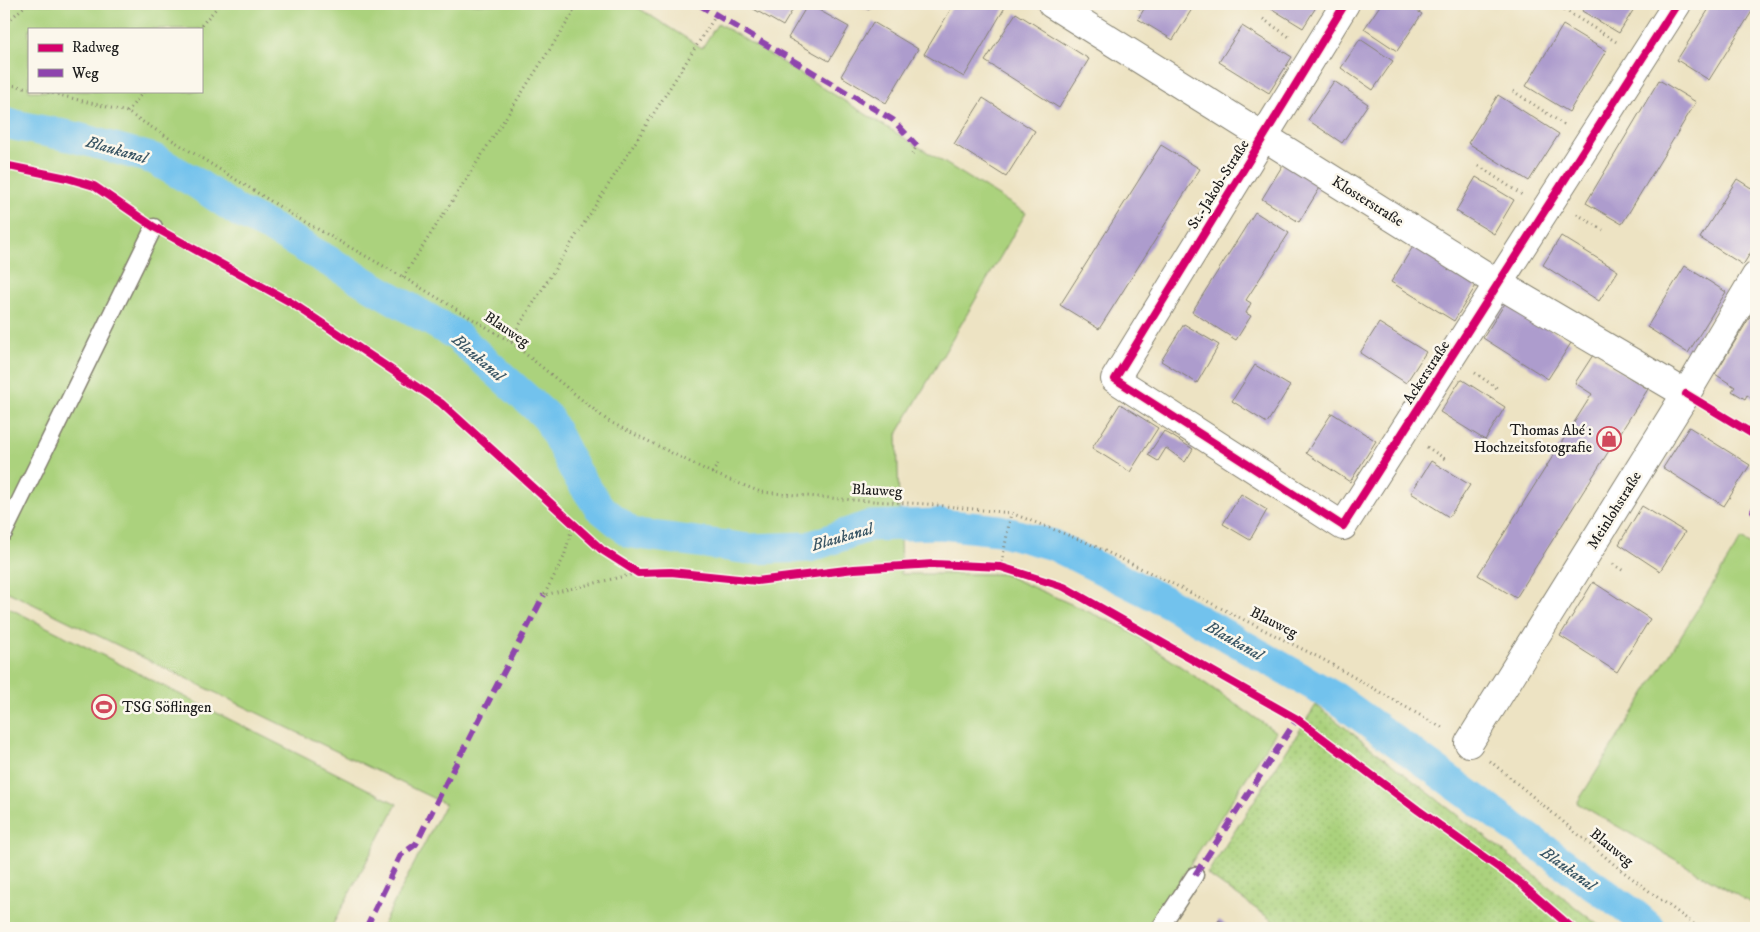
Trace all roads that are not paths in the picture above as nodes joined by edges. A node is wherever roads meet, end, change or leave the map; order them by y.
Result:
1 (1052, 4) edge
2 (1345, 4) edge
3 (1677, 4) edge
4 (1264, 136) junction
5 (154, 227) dead end
6 (1756, 276) edge
7 (1499, 284) junction
8 (1115, 379) joint
9 (1686, 394) junction
10 (4, 533) edge
11 (1469, 743) road end
12 (1195, 875) dead end
13 (1160, 928) edge

1 - 4 street, Klosterstraße
2 - 4 street, St.-Jakob-Straße
3 - 7 street, Ackerstraße
4 - 7 street, Klosterstraße
4 - 8 street, St.-Jakob-Straße
5 - 10 lane
6 - 9 street, Meinlohstraße
7 - 8 street, Ackerstraße
7 - 9 street, Klosterstraße
9 - 11 street, Meinlohstraße
12 - 13 lane

